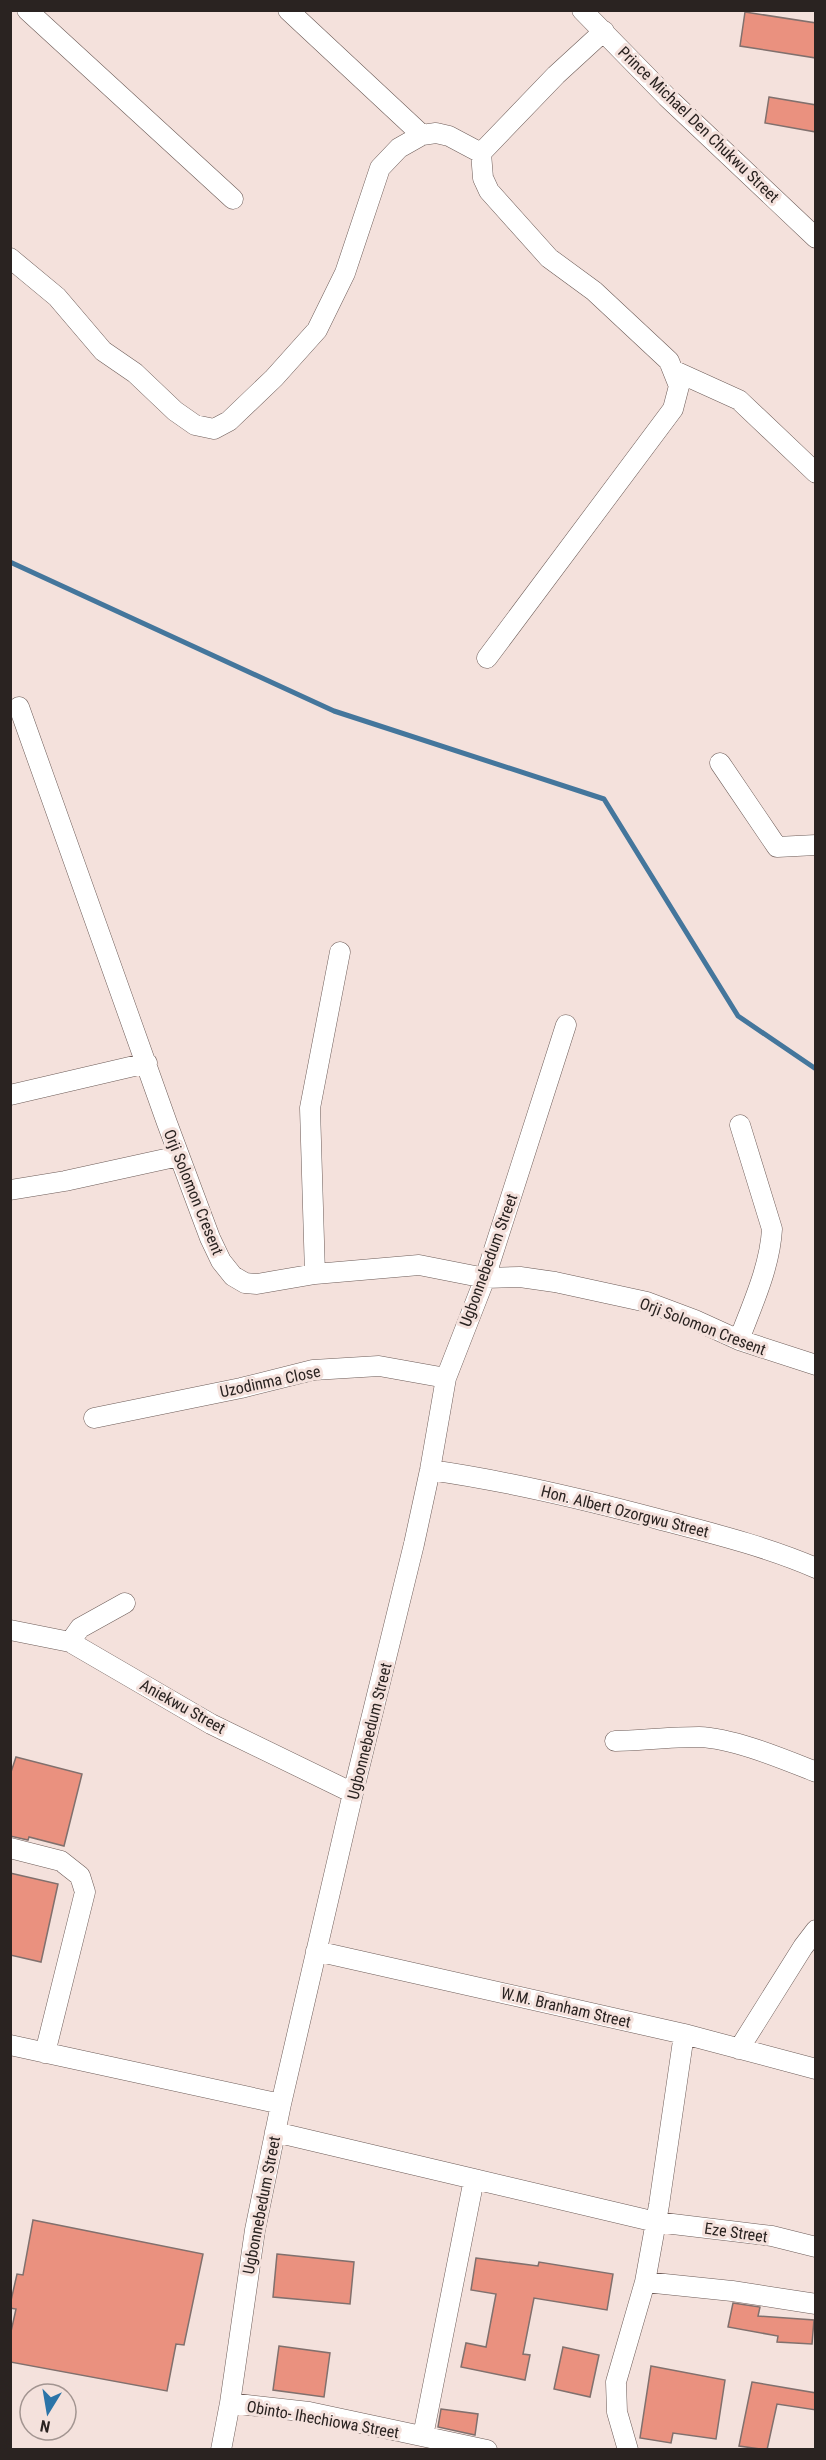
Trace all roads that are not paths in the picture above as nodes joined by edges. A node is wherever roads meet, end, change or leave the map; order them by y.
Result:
1 (27, 10) edge
2 (288, 10) edge
3 (582, 10) edge
4 (604, 31) junction
5 (422, 135) junction
6 (481, 153) junction
7 (233, 199) dead end
8 (816, 238) edge
9 (10, 258) edge
10 (675, 370) junction
11 (816, 473) edge
12 (487, 658) dead end
13 (20, 707) dead end
14 (720, 763) dead end
15 (816, 845) edge
16 (340, 952) dead end
17 (566, 1025) dead end
18 (147, 1063) junction
19 (10, 1095) edge
20 (740, 1125) dead end
21 (179, 1156) junction
22 (10, 1190) edge
23 (315, 1274) junction
24 (485, 1278) junction
25 (739, 1340) junction
26 (816, 1365) edge
27 (446, 1378) junction
28 (94, 1418) dead end
29 (430, 1470) junction
30 (816, 1568) edge
31 (125, 1603) dead end
32 (10, 1630) edge
33 (70, 1642) junction
34 (615, 1741) dead end
35 (816, 1772) edge
36 (352, 1792) junction
37 (10, 1848) edge
38 (816, 1930) edge
39 (316, 1951) junction
40 (684, 2034) junction
41 (10, 2046) edge
42 (739, 2049) junction
43 (45, 2053) junction
44 (816, 2069) edge
45 (280, 2104) junction
46 (275, 2132) junction
47 (474, 2179) junction
48 (656, 2222) junction
49 (816, 2247) edge
50 (645, 2282) junction
51 (816, 2304) edge
52 (230, 2403) junction
53 (423, 2436) junction
54 (221, 2450) edge
55 (487, 2450) edge
56 (628, 2450) edge

1 - 7 street
2 - 5 street
3 - 4 street, Prince Michael Den Chukwu Street
4 - 6 street
4 - 8 street, Prince Michael Den Chukwu Street
5 - 6 street
5 - 9 street
6 - 10 street
10 - 11 street
10 - 12 street
13 - 18 street, Orji Solomon Cresent
14 - 15 street
16 - 23 street
17 - 24 street, Ugbonnebedum Street
18 - 19 street
18 - 21 street, Orji Solomon Cresent
20 - 25 street
21 - 22 street
21 - 23 street, Orji Solomon Cresent
23 - 24 street, Orji Solomon Cresent
24 - 25 street, Orji Solomon Cresent
24 - 27 street, Ugbonnebedum Street
25 - 26 street, Orji Solomon Cresent
27 - 28 street, Uzodinma Close
27 - 29 street, Ugbonnebedum Street
29 - 30 street, Hon. Albert Ozorgwu Street
29 - 36 street, Ugbonnebedum Street
31 - 33 street
32 - 33 street, Aniekwu Street
33 - 36 street, Aniekwu Street
34 - 35 street
36 - 39 street, Ugbonnebedum Street
37 - 43 street
38 - 42 street
39 - 40 street, W.M. Branham Street
39 - 45 street, Ugbonnebedum Street
40 - 42 street, W.M. Branham Street
40 - 48 street
41 - 43 street
42 - 44 street, W.M. Branham Street
43 - 45 street
45 - 46 street, Ugbonnebedum Street
46 - 47 street, Eze Street
46 - 52 street, Ugbonnebedum Street
47 - 48 street, Eze Street
47 - 53 street
48 - 49 street, Eze Street
48 - 50 street
50 - 51 street
50 - 56 street
52 - 53 street, Obinto- Ihechiowa Street
52 - 54 street, Ugbonnebedum Street
53 - 55 street, Obinto- Ihechiowa Street

